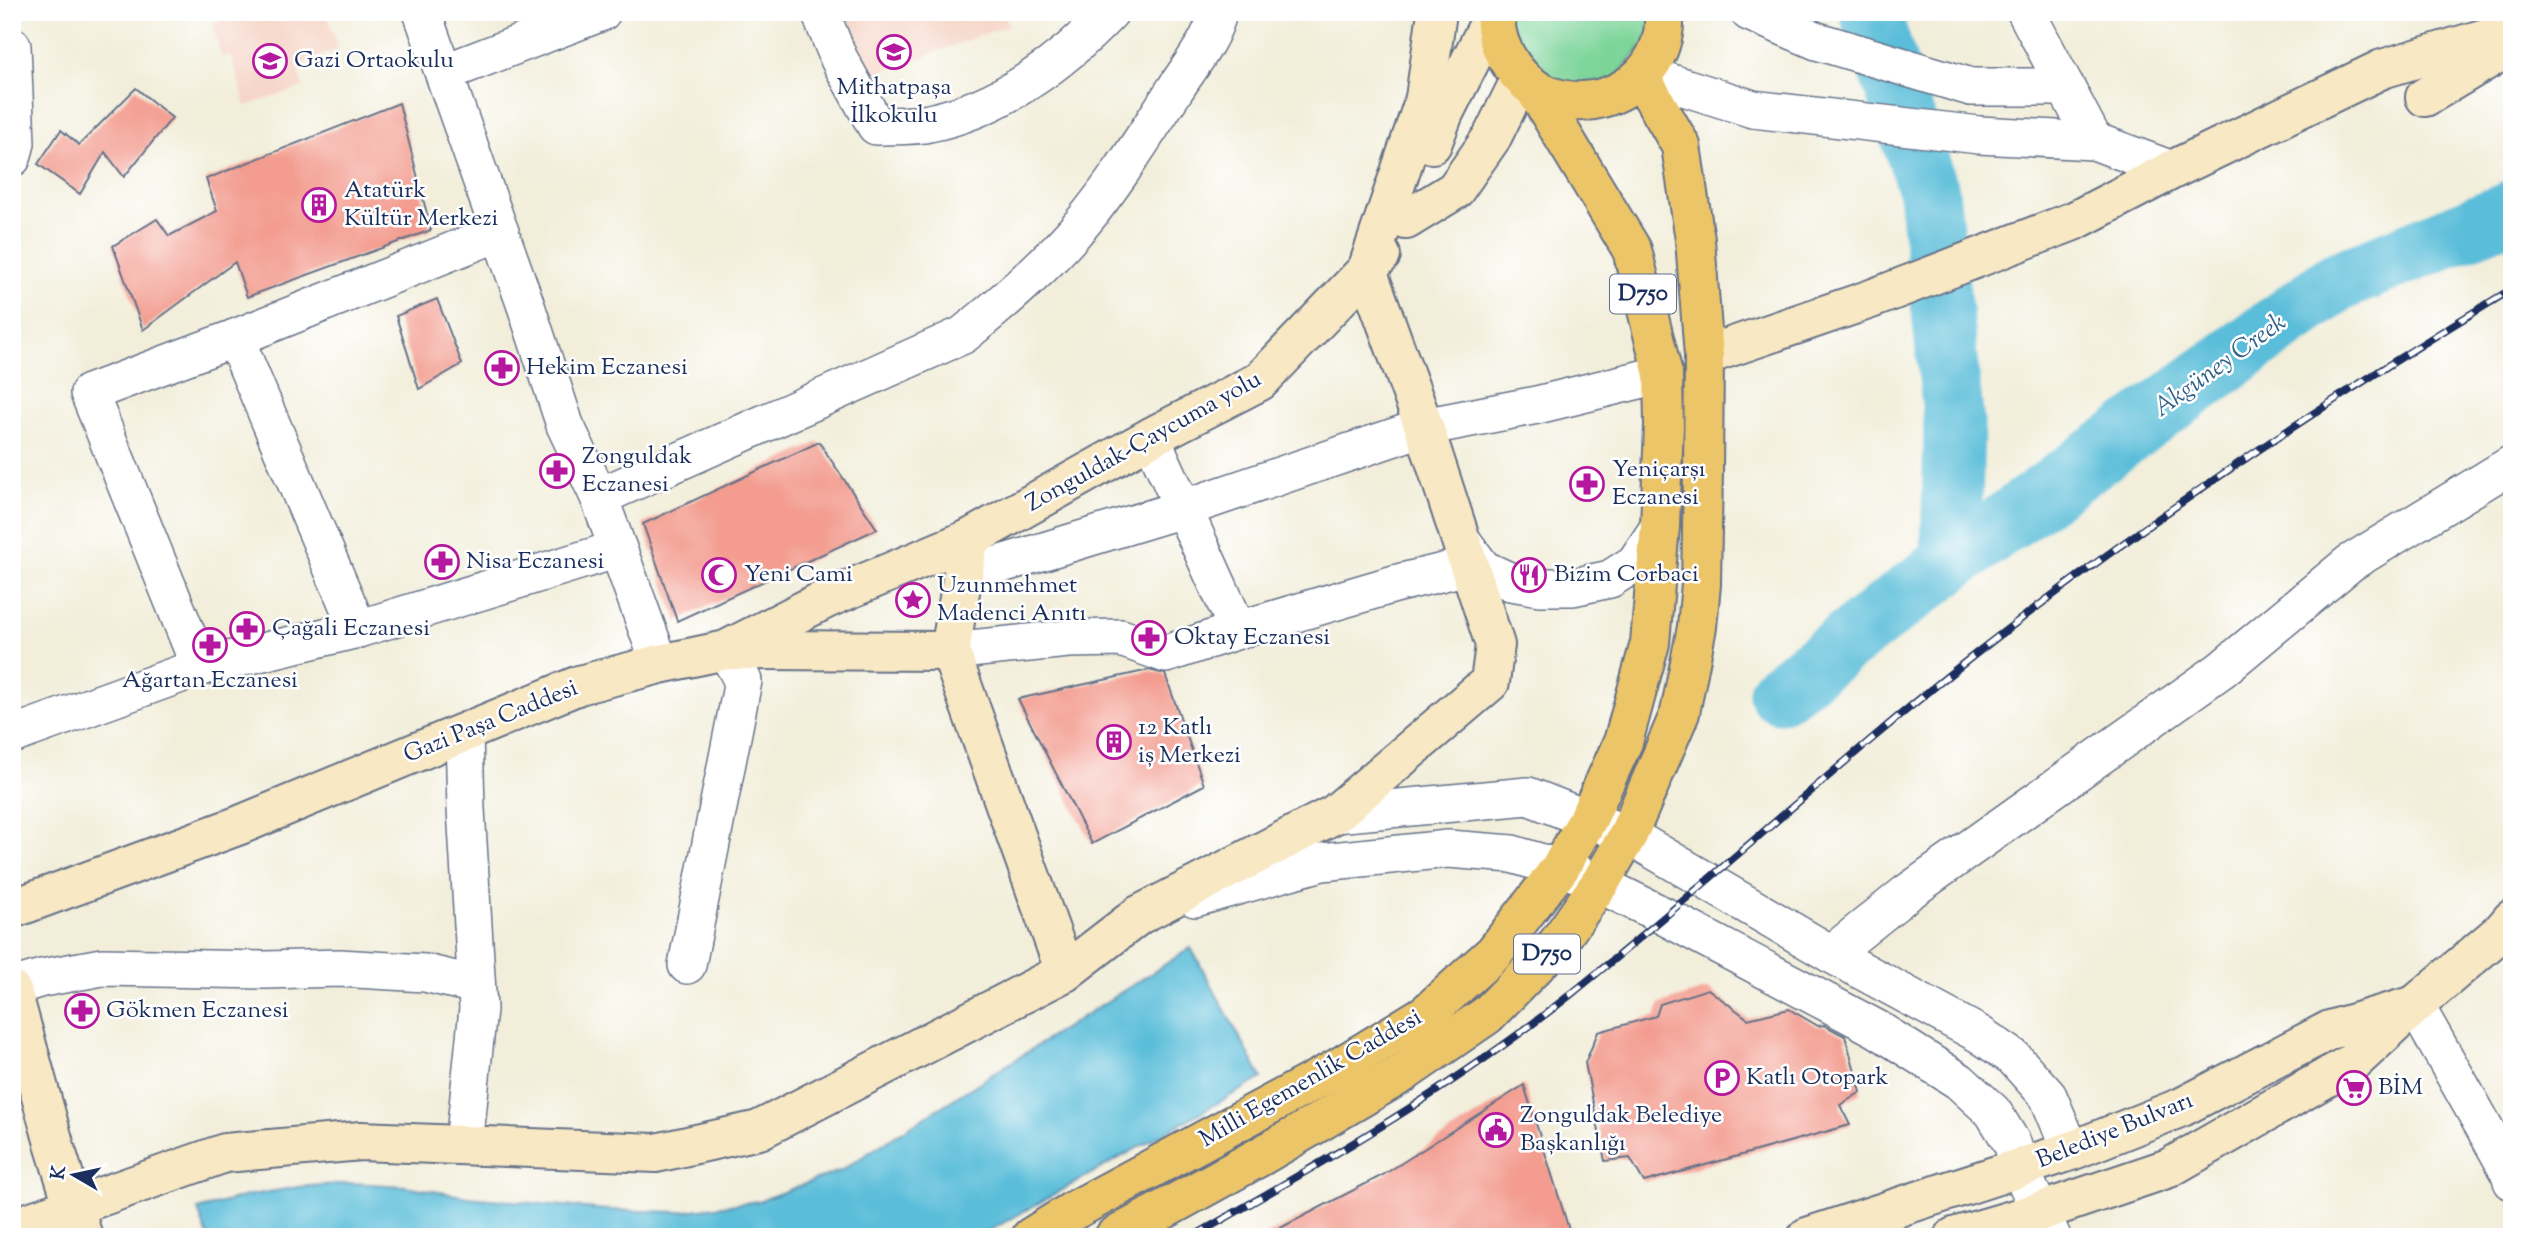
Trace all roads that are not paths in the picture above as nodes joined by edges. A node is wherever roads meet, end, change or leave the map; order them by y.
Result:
1 (422, 12) edge
2 (602, 12) edge
3 (820, 12) edge
4 (1110, 12) edge
5 (1218, 12) edge
6 (1437, 12) edge
7 (1496, 12) edge
8 (1664, 12) edge
9 (1749, 12) edge
10 (2025, 12) edge
11 (2512, 30) edge
12 (2512, 45) edge
13 (12, 46) edge
14 (444, 73) junction
15 (1642, 76) junction
16 (1527, 83) junction
17 (2066, 87) junction
18 (2425, 97) dead end
19 (2094, 141) junction
20 (12, 158) edge
21 (2172, 170) junction
22 (1406, 220) junction
23 (500, 232) junction
24 (1367, 270) junction
25 (235, 338) junction
26 (1704, 356) junction
27 (1663, 374) junction
28 (1424, 427) junction
29 (1152, 438) junction
30 (2512, 464) edge
31 (599, 497) junction
32 (1182, 509) junction
33 (1660, 526) junction
34 (969, 539) junction
35 (618, 549) junction
36 (1462, 550) junction
37 (962, 576) junction
38 (358, 629) junction
39 (1238, 629) junction
40 (726, 650) junction
41 (950, 651) junction
42 (660, 664) junction
43 (200, 667) junction
44 (464, 733) junction
45 (12, 735) edge
46 (1335, 814) junction
47 (1588, 819) junction
48 (1629, 835) junction
49 (1560, 868) junction
50 (1600, 883) junction
51 (12, 909) edge
52 (1139, 915) junction
53 (2512, 919) edge
54 (1831, 954) junction
55 (687, 965) dead end
56 (1065, 972) junction
57 (476, 985) junction
58 (12, 989) edge
59 (2415, 1005) junction
60 (464, 1145) junction
61 (2071, 1151) junction
62 (2020, 1169) junction
63 (2511, 1175) edge
64 (79, 1222) edge
65 (2046, 1225) edge
66 (19, 1230) edge
67 (1031, 1237) edge
68 (1114, 1237) edge
69 (1807, 1237) edge
70 (1954, 1237) edge

1 - 14 street
2 - 14 street
3 - 4 street
5 - 31 street
6 - 24 street
7 - 16 highway, D750
7 - 22 street
8 - 15 highway
9 - 17 street
10 - 17 street
11 - 21 street
12 - 18 street
13 - 20 street
14 - 23 street
15 - 16 highway
15 - 19 street
15 - 26 highway, D750
16 - 22 street
16 - 27 highway, Milli Egemenlik Caddesi / D750
17 - 19 street
19 - 21 street
21 - 26 street
22 - 24 street, Zonguldak-Çaycuma yolu
23 - 25 street
23 - 31 street
24 - 28 street
24 - 29 street, Zonguldak-Çaycuma yolu
25 - 38 street
25 - 43 street
26 - 48 highway, D750
27 - 28 street
27 - 33 highway, Milli Egemenlik Caddesi / D750
28 - 32 street
28 - 36 street
29 - 32 street
29 - 34 street, Zonguldak-Çaycuma yolu
30 - 54 street
31 - 35 street
32 - 37 street
32 - 39 street
33 - 36 street
33 - 47 highway, Milli Egemenlik Caddesi / D750
34 - 37 street
34 - 40 street, Gazi Paşa Caddesi
35 - 38 street
35 - 42 street
36 - 39 street
36 - 46 street
37 - 41 street
38 - 43 street
39 - 41 street
40 - 41 street
40 - 42 street, Gazi Paşa Caddesi
40 - 55 street
41 - 56 street
42 - 44 street, Gazi Paşa Caddesi
43 - 45 street
44 - 51 street, Gazi Paşa Caddesi
44 - 57 street
46 - 47 street
46 - 52 street
47 - 48 street
47 - 49 highway, Milli Egemenlik Caddesi / D750
48 - 50 highway, D750
48 - 54 street
49 - 50 street
49 - 52 street
49 - 67 highway, Milli Egemenlik Caddesi / D750
50 - 62 street
50 - 68 highway, D750
52 - 56 street
53 - 59 street, Belediye Bulvarı
54 - 61 street
56 - 60 street
57 - 58 street
57 - 60 street
58 - 64 street
59 - 61 street, Belediye Bulvarı
59 - 63 street
59 - 65 street, Belediye Bulvarı
60 - 64 street
61 - 62 street, Belediye Bulvarı
62 - 65 street
62 - 69 street, Belediye Bulvarı
64 - 66 street
65 - 70 street, Belediye Bulvarı

